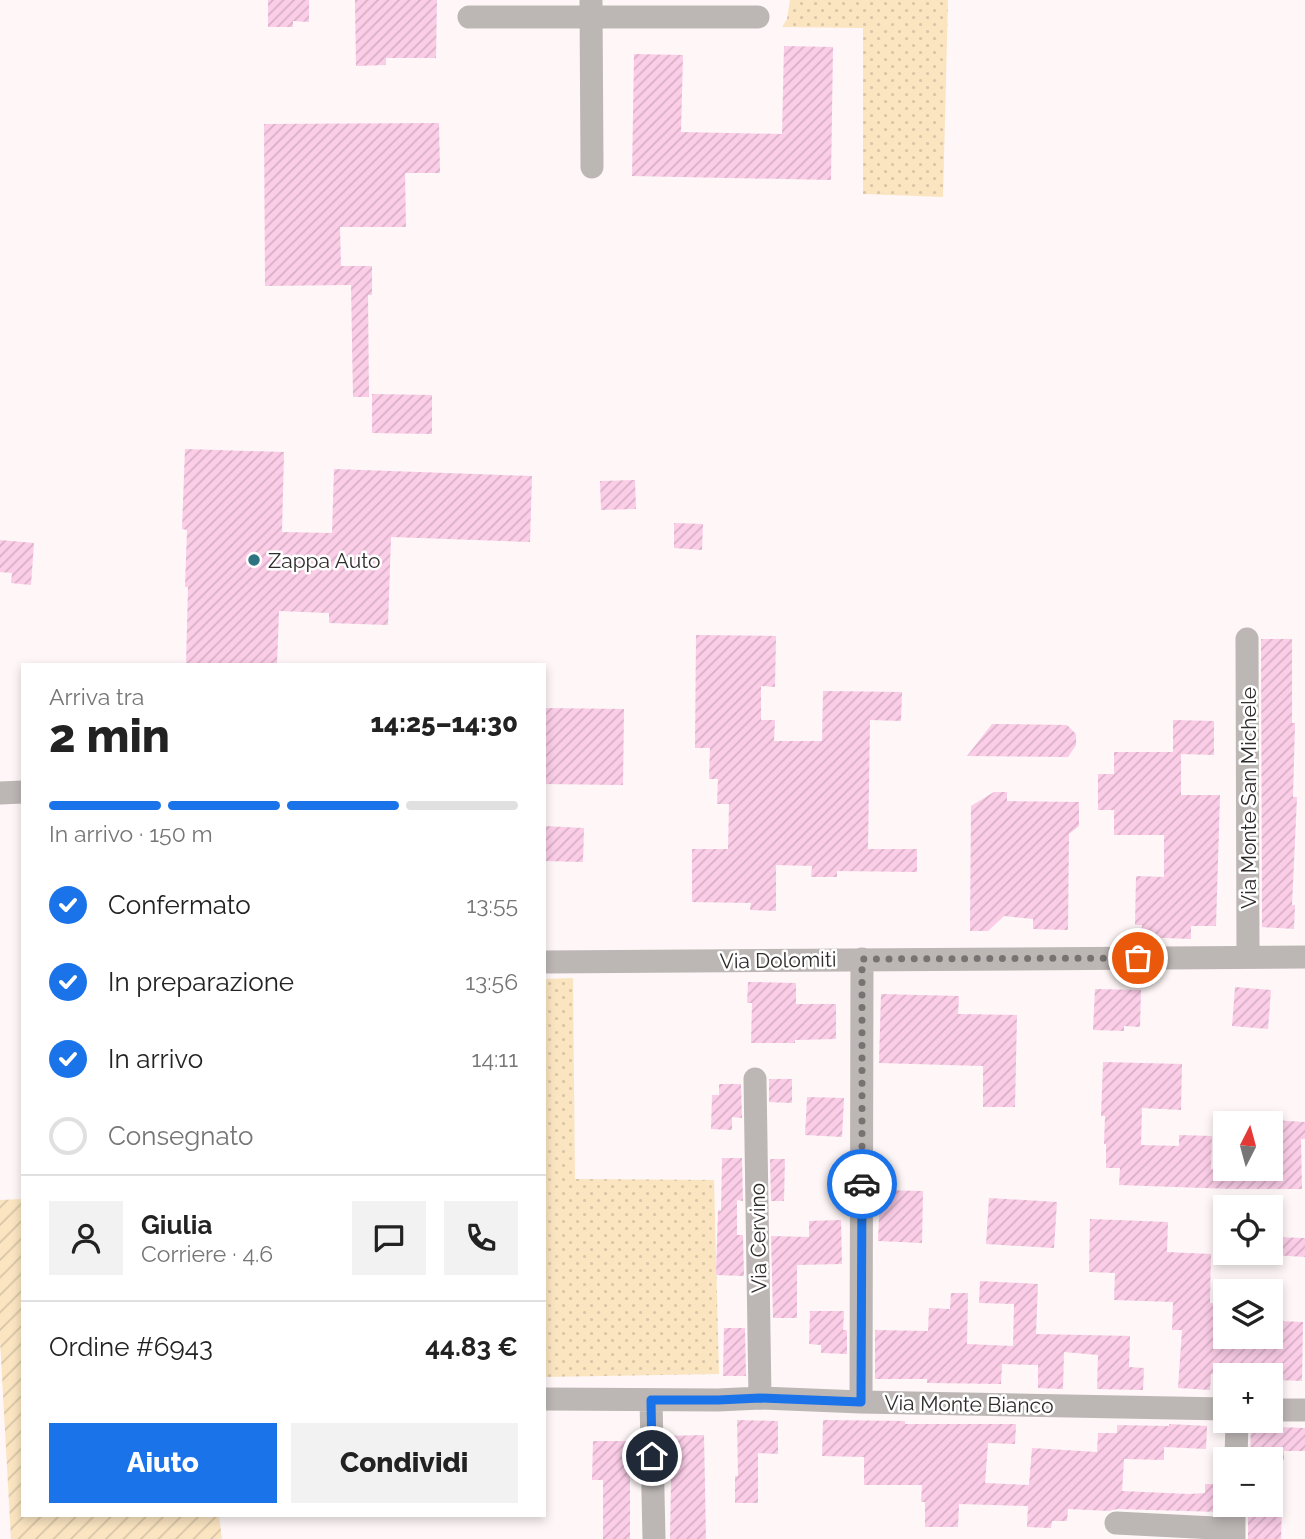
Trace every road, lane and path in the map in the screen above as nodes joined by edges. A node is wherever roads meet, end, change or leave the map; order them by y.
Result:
1 (591, 9) edge
2 (469, 17) dead end
3 (758, 17) dead end
4 (592, 167) dead end
5 (1247, 639) dead end
6 (21, 792) edge
7 (0, 793) edge
8 (1248, 957) junction
9 (1305, 957) edge
10 (862, 959) junction
11 (546, 962) edge
12 (755, 1079) dead end
13 (760, 1398) junction
14 (546, 1399) edge
15 (651, 1400) junction
16 (861, 1402) junction
17 (1213, 1409) edge
18 (1283, 1410) edge
19 (1305, 1410) edge
20 (1116, 1523) dead end
21 (1234, 1534) edge
22 (654, 1539) edge

1 - 2 street
1 - 3 street
1 - 4 street
5 - 8 street, Via Monte San Michele
6 - 7 street
8 - 9 street, Via Dolomiti
8 - 10 street, Via Dolomiti
10 - 11 street, Via Dolomiti
10 - 16 street
12 - 13 street, Via Cervino
13 - 15 street, Via Monte Bianco
13 - 16 street, Via Monte Bianco
14 - 15 street, Via Monte Bianco
15 - 22 street
16 - 17 street, Via Monte Bianco
18 - 19 street
20 - 21 street

